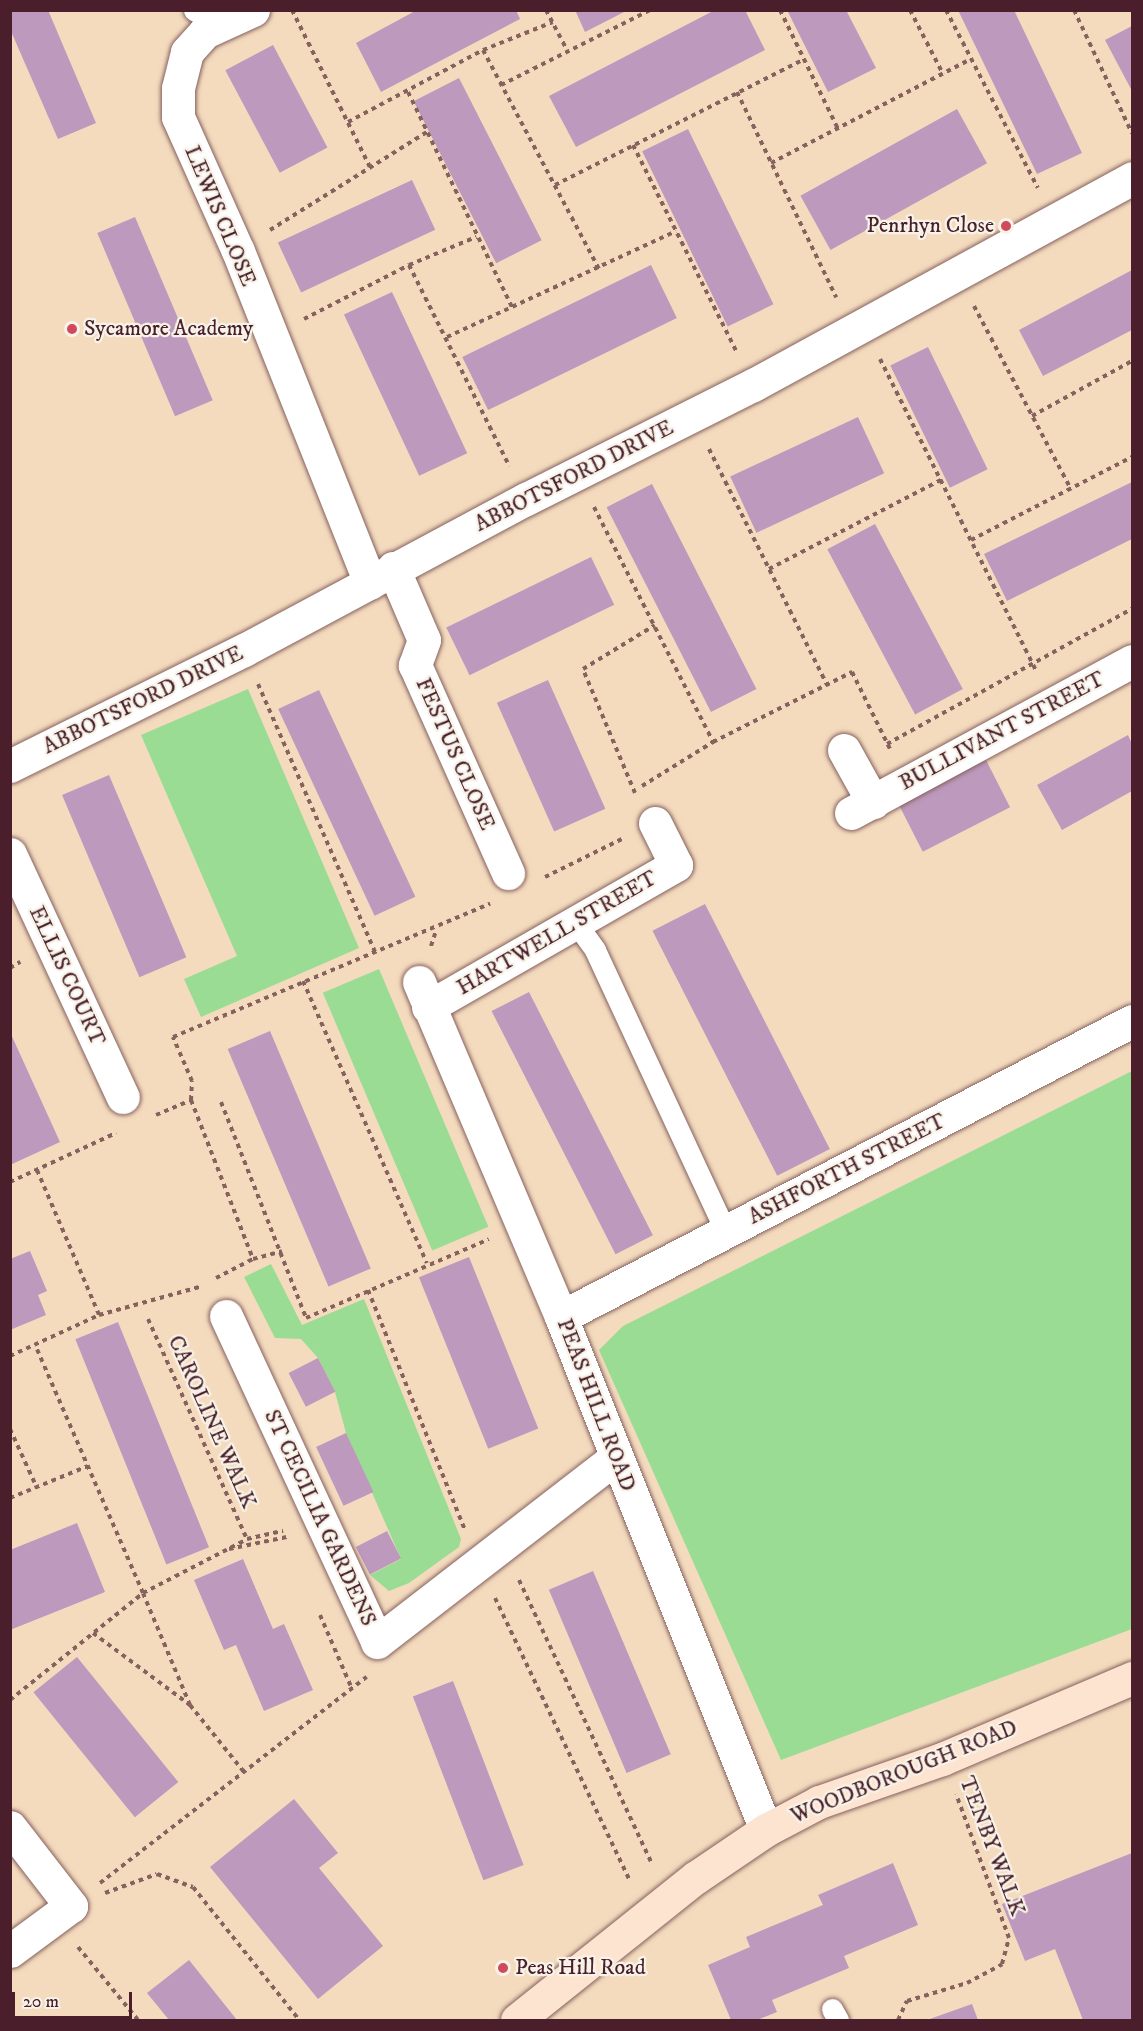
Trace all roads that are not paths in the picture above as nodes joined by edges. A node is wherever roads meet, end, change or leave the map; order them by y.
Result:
1 (253, 10) edge
2 (208, 18) edge
3 (1132, 178) edge
4 (382, 576) junction
5 (1132, 661) edge
6 (844, 750) dead end
7 (10, 766) edge
8 (655, 823) dead end
9 (10, 854) edge
10 (508, 873) dead end
11 (575, 922) junction
12 (423, 995) joint
13 (1132, 1021) edge
14 (123, 1098) dead end
15 (726, 1232) junction
16 (226, 1316) dead end
17 (561, 1317) junction
18 (616, 1457) junction
19 (1132, 1678) edge
20 (10, 1827) edge
21 (766, 1830) junction
22 (10, 1951) edge
23 (517, 2020) edge

1 - 2 street, LEWIS CLOSE
2 - 4 street, LEWIS CLOSE
3 - 4 street, ABBOTSFORD DRIVE
4 - 7 street, ABBOTSFORD DRIVE
4 - 10 street, FESTUS CLOSE
5 - 6 street, BULLIVANT STREET
8 - 11 street, HARTWELL STREET
9 - 14 street, ELLIS COURT
11 - 12 street, HARTWELL STREET
11 - 15 lane
12 - 17 street, PEAS HILL ROAD
13 - 15 street, ASHFORTH STREET
15 - 17 street, ASHFORTH STREET
16 - 18 street, ST CECILIA GARDENS
17 - 18 street, PEAS HILL ROAD
18 - 21 street, PEAS HILL ROAD
19 - 21 main road, WOODBOROUGH ROAD
20 - 22 street
21 - 23 main road, WOODBOROUGH ROAD

